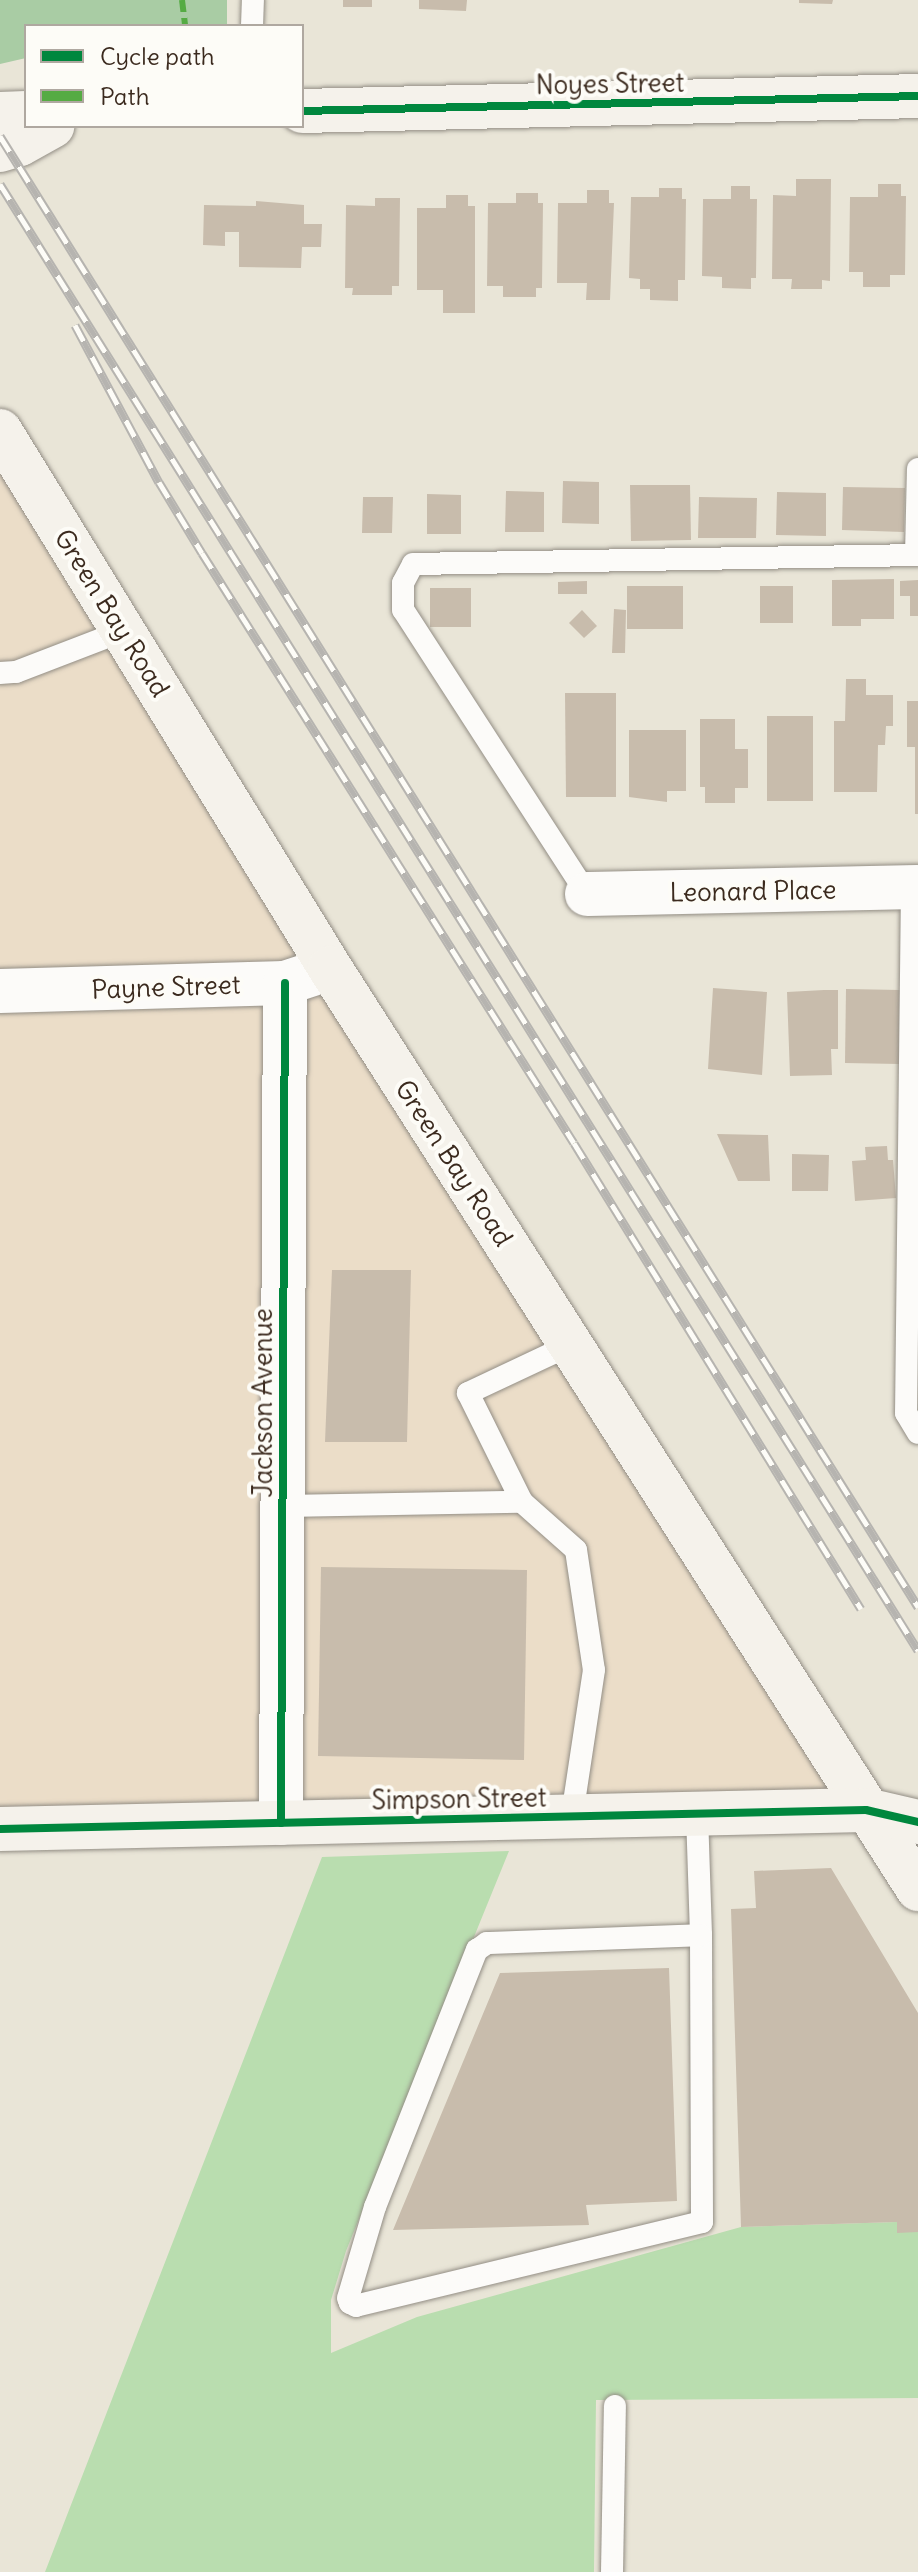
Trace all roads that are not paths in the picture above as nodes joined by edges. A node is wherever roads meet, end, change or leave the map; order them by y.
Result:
1 (253, 0) edge
2 (252, 24) edge
3 (918, 96) edge
4 (304, 111) edge
5 (24, 113) edge
6 (0, 114) edge
7 (48, 128) edge
8 (0, 150) edge
9 (0, 431) edge
10 (918, 469) edge
11 (917, 555) edge
12 (123, 631) junction
13 (0, 673) edge
14 (915, 887) edge
15 (587, 894) joint
16 (330, 968) junction
17 (285, 983) junction
18 (0, 991) edge
19 (570, 1345) junction
20 (918, 1433) edge
21 (522, 1502) junction
22 (282, 1506) junction
23 (918, 1793) edge
24 (866, 1810) junction
25 (697, 1814) junction
26 (572, 1816) junction
27 (918, 1822) edge
28 (281, 1823) junction
29 (0, 1829) edge
30 (918, 1889) edge
31 (701, 1935) junction
32 (615, 2406) dead end
33 (612, 2572) edge

1 - 2 lane
3 - 4 main road, Noyes Street
5 - 6 main road
7 - 8 main road
9 - 12 main road, Green Bay Road
10 - 11 lane
11 - 15 lane
12 - 13 lane
12 - 16 main road, Green Bay Road
14 - 15 street, Leonard Place
14 - 20 lane
16 - 17 street, Payne Street
16 - 19 main road, Green Bay Road
17 - 18 street, Payne Street
17 - 22 street, Jackson Avenue
19 - 21 lane
19 - 24 main road, Green Bay Road
21 - 22 lane
21 - 26 lane
22 - 28 street, Jackson Avenue
23 - 24 main road, Simpson Street
24 - 25 main road, Simpson Street
24 - 27 main road, Simpson Street
24 - 30 main road, Green Bay Road
25 - 26 main road, Simpson Street
25 - 31 lane
26 - 28 main road, Simpson Street
28 - 29 main road, Simpson Street
31 - 31 lane
32 - 33 lane

